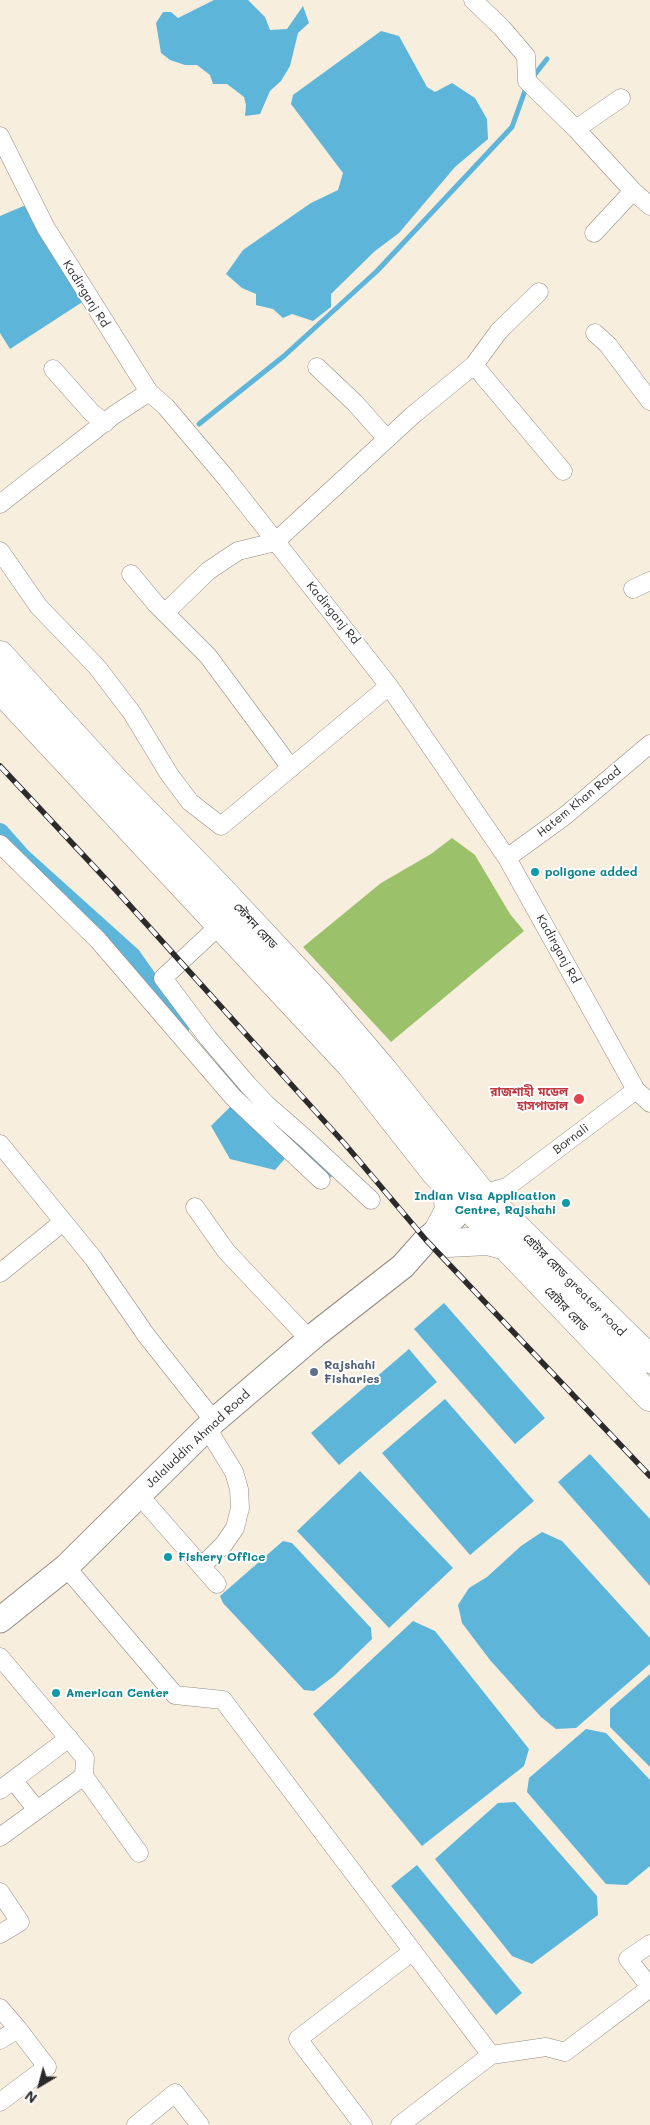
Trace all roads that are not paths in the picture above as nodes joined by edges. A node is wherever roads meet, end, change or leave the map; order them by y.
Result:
1 (473, 0) edge
2 (620, 98) dead end
3 (576, 129) junction
4 (0, 136) edge
5 (633, 191) junction
6 (650, 206) edge
7 (594, 233) dead end
8 (539, 292) dead end
9 (595, 333) dead end
10 (474, 365) junction
11 (316, 366) dead end
12 (53, 369) dead end
13 (149, 392) junction
14 (650, 401) edge
15 (105, 423) junction
16 (387, 439) junction
17 (563, 471) dead end
18 (0, 504) edge
19 (275, 542) junction
20 (0, 551) edge
21 (131, 574) dead end
22 (650, 581) edge
23 (633, 590) dead end
24 (165, 613) junction
25 (3, 671) edge
26 (389, 686) junction
27 (650, 744) edge
28 (291, 768) junction
29 (0, 844) edge
30 (507, 858) junction
31 (221, 924) junction
32 (208, 1038) junction
33 (192, 1050) junction
34 (248, 1085) junction
35 (636, 1090) junction
36 (233, 1097) junction
37 (650, 1104) edge
38 (0, 1144) edge
39 (321, 1180) dead end
40 (446, 1183) junction
41 (371, 1200) dead end
42 (487, 1203) junction
43 (195, 1207) dead end
44 (63, 1222) junction
45 (443, 1237) junction
46 (506, 1246) junction
47 (0, 1273) edge
48 (310, 1340) junction
49 (650, 1360) edge
50 (650, 1397) edge
51 (210, 1424) junction
52 (139, 1495) junction
53 (202, 1566) junction
54 (66, 1567) junction
55 (217, 1584) dead end
56 (0, 1620) edge
57 (0, 1657) edge
58 (69, 1738) junction
59 (84, 1776) junction
60 (7, 1785) edge
61 (37, 1810) junction
62 (0, 1837) edge
63 (139, 1853) dead end
64 (0, 1892) edge
65 (0, 1934) edge
66 (650, 1944) edge
67 (413, 1951) junction
68 (650, 1987) edge
69 (0, 2008) edge
70 (18, 2029) junction
71 (0, 2040) edge
72 (491, 2055) junction
73 (0, 2102) edge
74 (136, 2125) edge
75 (200, 2125) edge
76 (363, 2125) edge
77 (400, 2125) edge

1 - 3 street
2 - 3 street
3 - 5 street
4 - 13 street, Kadirganj Rd
5 - 6 street
5 - 7 street
8 - 10 street
9 - 14 street
10 - 16 street
10 - 17 street
11 - 16 street
12 - 15 street
13 - 15 street
13 - 19 street, Kadirganj Rd
15 - 18 street
16 - 19 street
19 - 24 street
19 - 26 street, Kadirganj Rd
20 - 28 street
21 - 24 street
22 - 23 street
24 - 28 street
25 - 31 highway, স্টেশন রোড
25 - 42 highway, স্টেশন রোড
26 - 28 street
26 - 30 street, Kadirganj Rd
27 - 30 street, Hatem Khan Road
29 - 33 street
30 - 35 street, Kadirganj Rd
31 - 32 street
31 - 40 highway, স্টেশন রোড
32 - 33 street
32 - 34 street
33 - 36 street
34 - 36 street
34 - 41 street
35 - 37 street, Kadirganj Rd
35 - 42 street, Bornali
36 - 39 street
38 - 44 street
40 - 42 highway, স্টেশন রোড
40 - 45 highway
42 - 45 street, Jalaluddin Ahmad Road
42 - 46 highway, গ্রেটার রোড
42 - 49 highway, গ্রেটার রোড greater road
43 - 48 street
44 - 47 street
44 - 51 street
45 - 46 highway
45 - 48 street, Jalaluddin Ahmad Road
46 - 50 highway, গ্রেটার রোড
48 - 51 street, Jalaluddin Ahmad Road
51 - 52 street, Jalaluddin Ahmad Road
51 - 53 street
52 - 53 street
52 - 54 street, Jalaluddin Ahmad Road
53 - 55 street
54 - 56 street, Jalaluddin Ahmad Road
54 - 67 street
57 - 58 street
58 - 59 street
58 - 60 street
59 - 61 street
59 - 63 street
60 - 61 street
61 - 62 street
64 - 65 street
66 - 68 street
67 - 72 street
67 - 76 street
68 - 72 street
69 - 70 street
70 - 71 street
70 - 73 street
72 - 77 street
74 - 75 street

